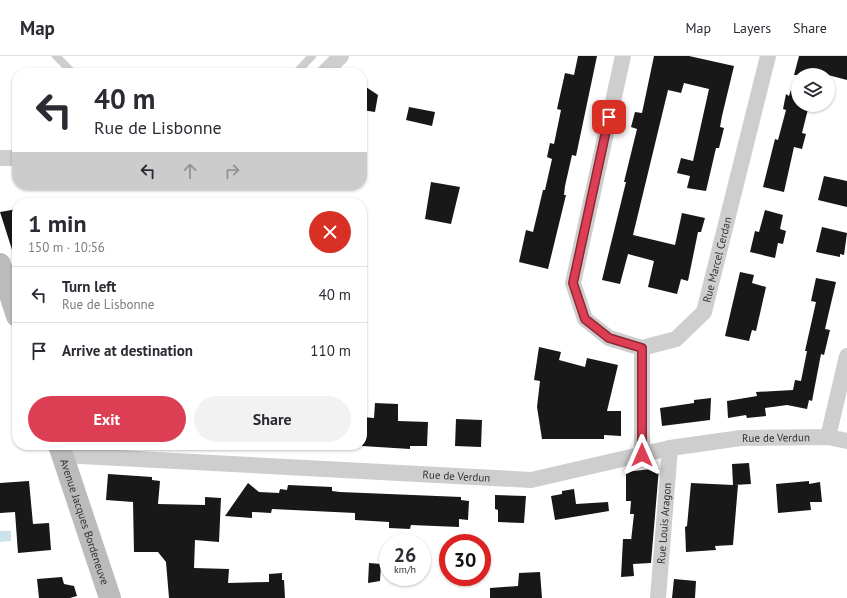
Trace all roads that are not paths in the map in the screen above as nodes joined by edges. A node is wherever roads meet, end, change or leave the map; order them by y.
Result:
1 (56, 56) edge
2 (312, 56) edge
3 (341, 56) edge
4 (622, 56) edge
5 (768, 56) edge
6 (68, 68) edge
7 (301, 68) edge
8 (329, 68) edge
9 (0, 158) edge
10 (12, 158) edge
11 (0, 264) edge
12 (12, 301) edge
13 (642, 348) junction
14 (847, 356) edge
15 (828, 438) junction
16 (847, 441) edge
17 (670, 448) junction
18 (61, 450) edge
19 (642, 455) junction
20 (110, 598) edge
21 (658, 598) edge

1 - 6 lane
2 - 7 lane
3 - 8 street
4 - 13 street
5 - 13 street, Rue Marcel Cerdan
9 - 10 street
11 - 12 main road
13 - 19 street
14 - 15 street
15 - 16 street, Rue de Verdun
15 - 17 street, Rue de Verdun
17 - 19 street, Rue de Verdun
17 - 21 street, Rue Louis Aragon
18 - 19 street, Rue de Verdun
18 - 20 main road, Avenue Jacques Bordeneuve

